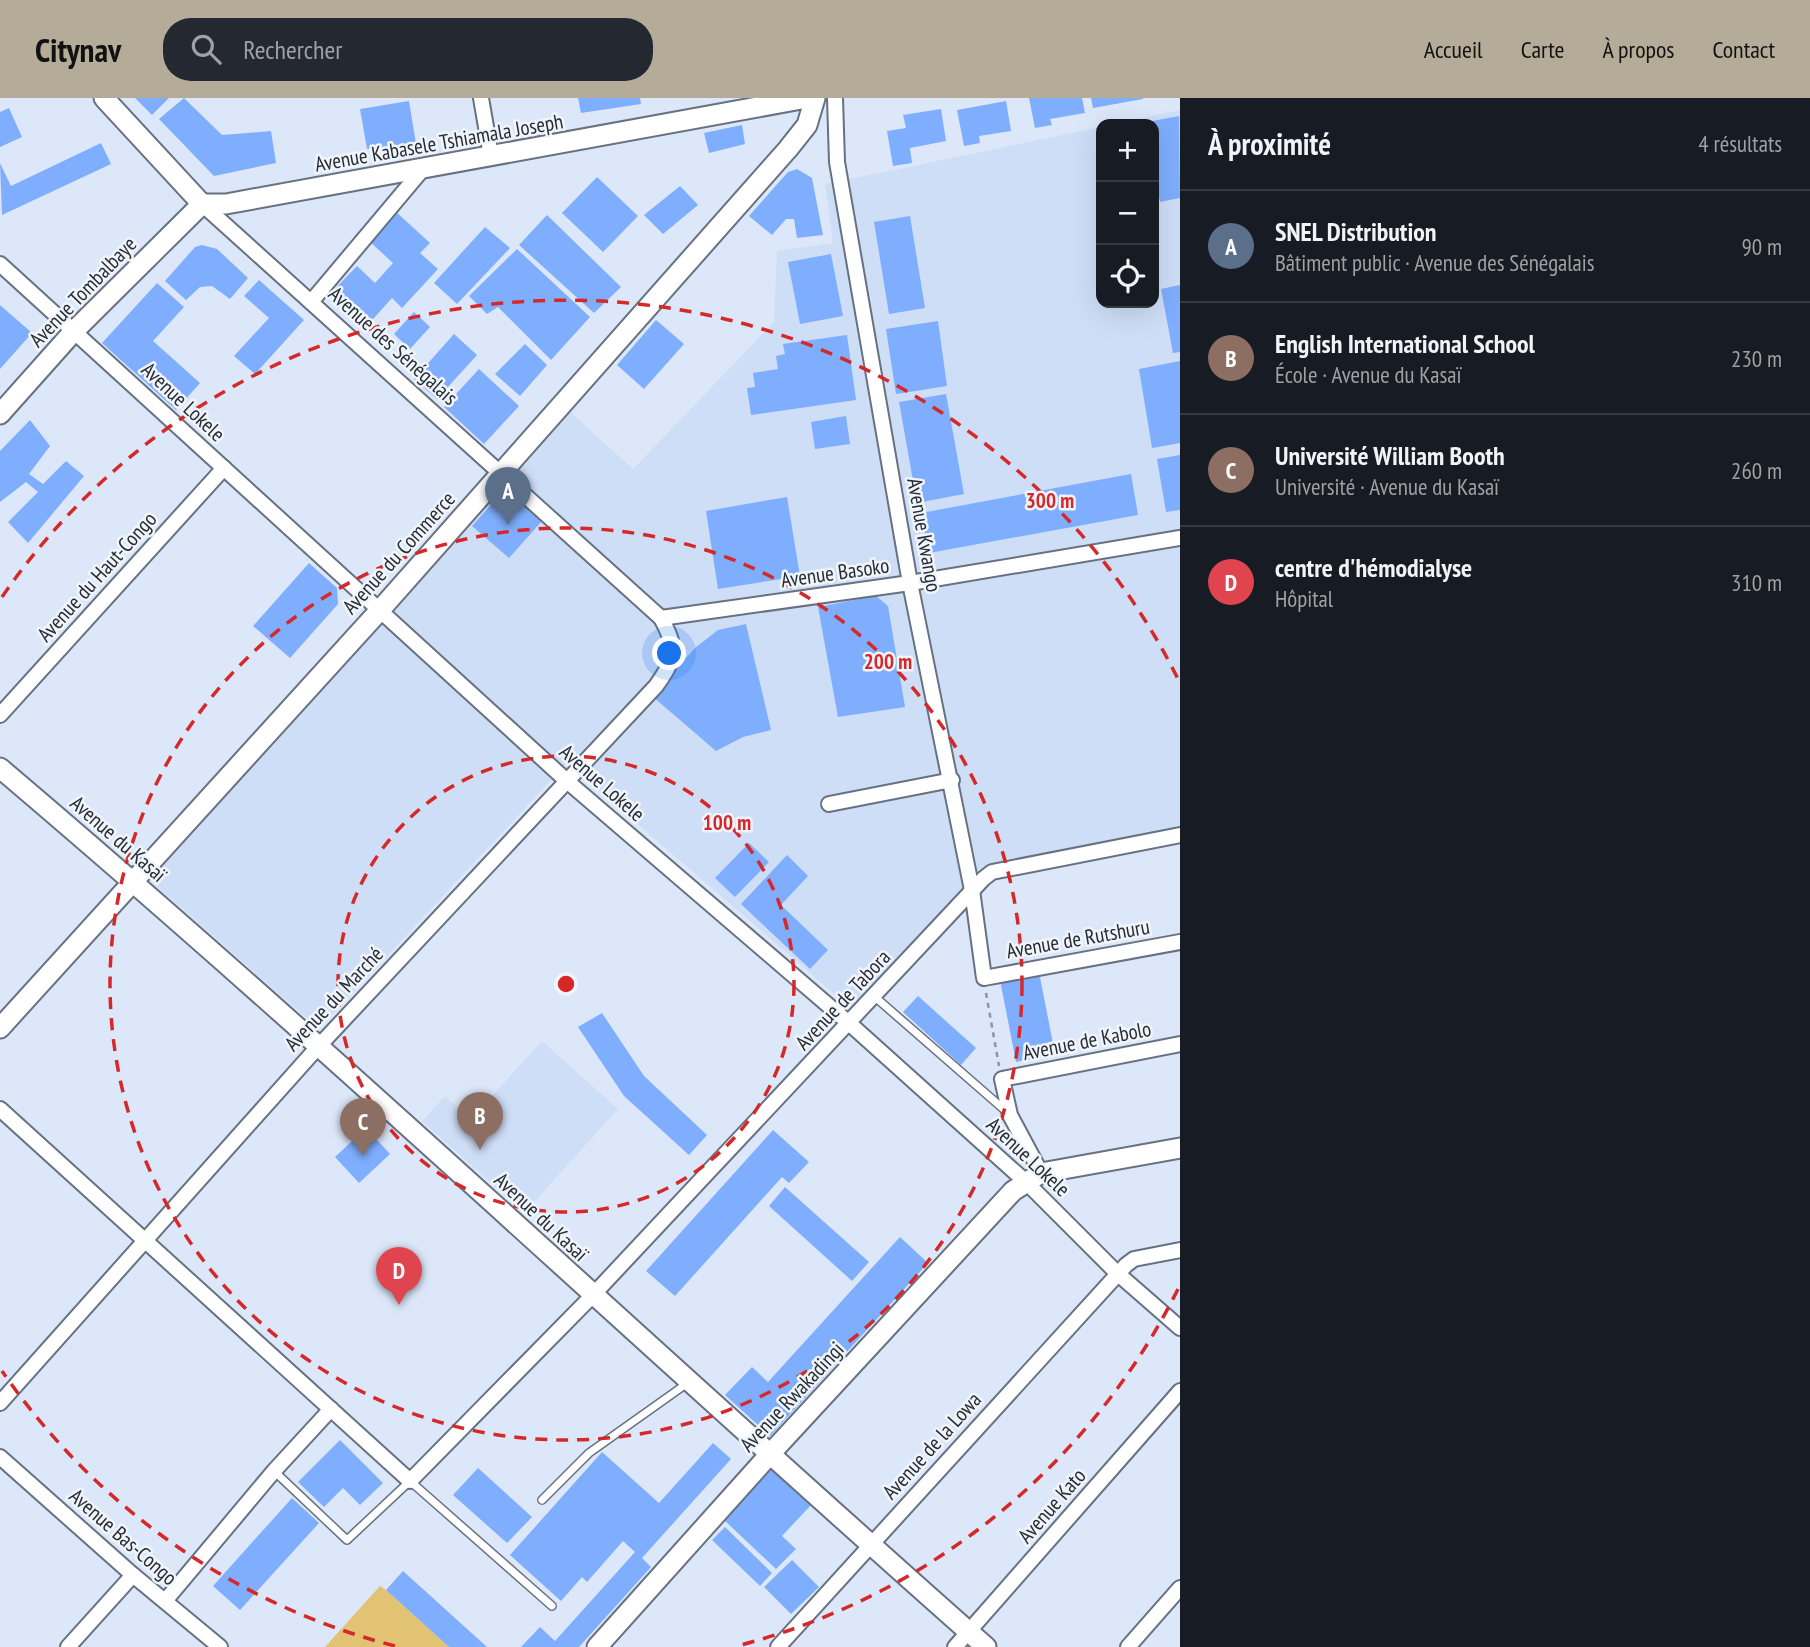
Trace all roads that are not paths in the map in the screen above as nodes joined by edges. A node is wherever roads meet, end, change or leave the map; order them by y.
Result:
1 (104, 98) edge
2 (481, 98) edge
3 (807, 98) edge
4 (815, 98) edge
5 (835, 98) edge
6 (491, 156) junction
7 (422, 170) junction
8 (202, 204) junction
9 (0, 264) edge
10 (311, 302) junction
11 (74, 331) junction
12 (0, 414) edge
13 (224, 468) junction
14 (499, 474) junction
15 (1180, 538) edge
16 (910, 583) junction
17 (380, 610) junction
18 (661, 618) junction
19 (0, 715) edge
20 (0, 768) edge
21 (951, 780) junction
22 (568, 782) junction
23 (829, 804) dead end
24 (1180, 835) edge
25 (132, 880) junction
26 (972, 890) junction
27 (1180, 942) edge
28 (984, 978) joint
29 (875, 997) junction
30 (850, 1024) junction
31 (0, 1028) edge
32 (1180, 1044) edge
33 (317, 1048) junction
34 (0, 1109) edge
35 (1010, 1115) junction
36 (1180, 1147) edge
37 (1033, 1178) junction
38 (146, 1243) junction
39 (1180, 1250) edge
40 (1117, 1273) junction
41 (592, 1297) junction
42 (1180, 1328) edge
43 (690, 1382) junction
44 (1180, 1391) edge
45 (0, 1403) edge
46 (331, 1409) junction
47 (770, 1454) junction
48 (0, 1457) edge
49 (274, 1471) junction
50 (410, 1481) junction
51 (542, 1500) dead end
52 (872, 1543) junction
53 (133, 1575) junction
54 (1180, 1588) edge
55 (165, 1601) junction
56 (552, 1606) dead end
57 (969, 1632) junction
58 (68, 1647) edge
59 (220, 1647) edge
60 (597, 1647) edge
61 (778, 1647) edge
62 (955, 1647) edge
63 (986, 1647) edge
64 (1128, 1647) edge

1 - 8 street, Avenue des Sénégalais
2 - 6 street
3 - 6 street, Avenue Kabasele Tshiamala Joseph
4 - 14 street, Avenue du Commerce
5 - 16 street, Avenue Kwango
6 - 7 street, Avenue Kabasele Tshiamala Joseph
7 - 8 street, Avenue Kabasele Tshiamala Joseph
7 - 10 street
8 - 10 street, Avenue des Sénégalais
8 - 11 street, Avenue Tombalbaye
9 - 11 street, Avenue Lokele
10 - 14 street, Avenue des Sénégalais
11 - 12 street, Avenue Tombalbaye
11 - 13 street, Avenue Lokele
13 - 17 street, Avenue Lokele
13 - 19 street, Avenue du Haut-Congo
14 - 17 street, Avenue du Commerce
14 - 18 street, Avenue des Sénégalais
15 - 16 street, Avenue Basoko
16 - 18 street, Avenue Basoko
16 - 21 street, Avenue Kwango
17 - 22 street, Avenue Lokele
17 - 25 street, Avenue du Commerce
18 - 22 street, Avenue du Marché
20 - 25 street, Avenue du Kasaï
21 - 23 street
21 - 26 street, Avenue Kwango
22 - 30 street, Avenue Lokele
22 - 33 street, Avenue du Marché
24 - 26 street, Avenue de Tabora
25 - 31 street, Avenue du Commerce
25 - 33 street, Avenue du Kasaï
26 - 28 street, Avenue Kwango
26 - 29 street, Avenue de Tabora
27 - 28 street, Avenue de Rutshuru
29 - 30 street, Avenue de Tabora
29 - 35 lane
30 - 37 street, Avenue Lokele
30 - 41 street, Avenue de Tabora
32 - 35 street, Avenue de Kabolo
33 - 38 street, Avenue du Marché
33 - 41 street, Avenue du Kasaï
34 - 38 street
35 - 37 street
36 - 37 street
37 - 40 street, Avenue Lokele
37 - 47 street, Avenue Rwakadingi
38 - 45 street, Avenue du Marché
38 - 46 street
39 - 40 street, Avenue de la Lowa
40 - 42 street, Avenue Lokele
40 - 52 street, Avenue de la Lowa
41 - 43 street, Avenue du Kasaï
41 - 50 street, Avenue de Tabora
43 - 47 street, Avenue du Kasaï
43 - 51 lane
44 - 57 street, Avenue Kato
46 - 49 street
46 - 50 street
47 - 52 street, Avenue du Kasaï
47 - 60 street, Avenue Rwakadingi
48 - 53 street, Avenue Bas-Congo
49 - 50 lane
49 - 55 street
50 - 56 lane
52 - 57 street, Avenue du Kasaï
52 - 61 street, Avenue de la Lowa
53 - 55 street, Avenue Bas-Congo
53 - 58 street
54 - 64 street
55 - 59 street, Avenue Bas-Congo
57 - 62 street, Avenue Kato
57 - 63 street, Avenue du Kasaï

